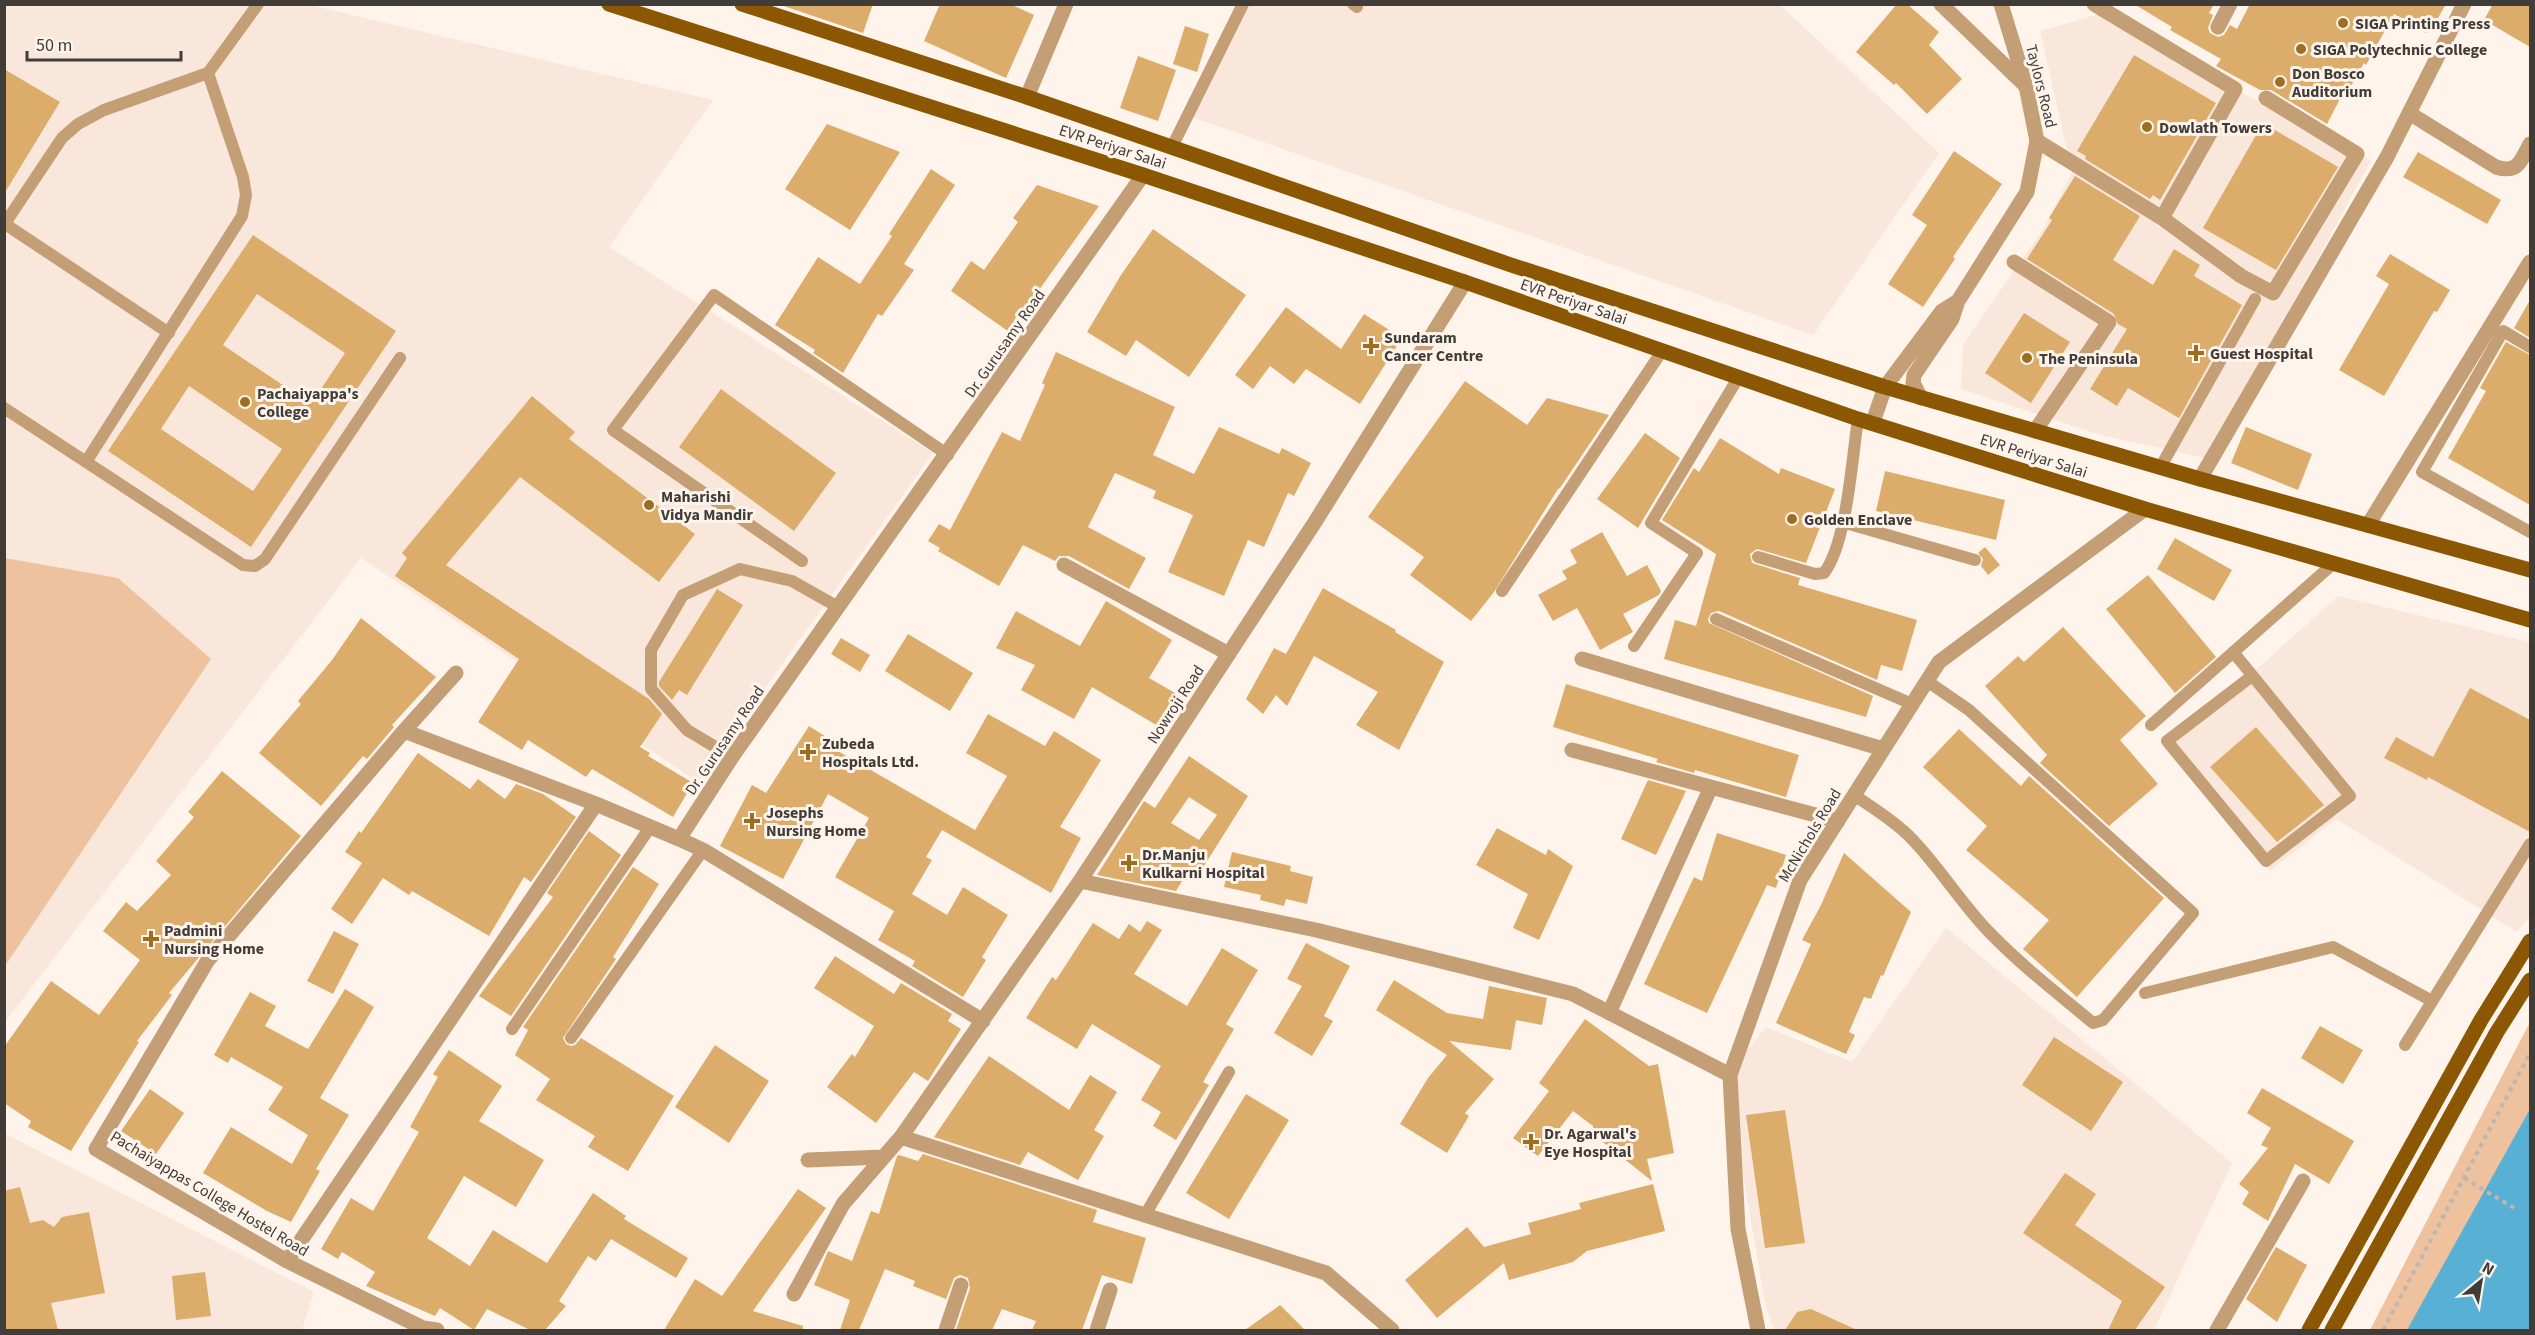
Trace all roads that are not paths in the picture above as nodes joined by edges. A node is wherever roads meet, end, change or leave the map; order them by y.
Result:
1 (258, 4) edge
2 (609, 4) edge
3 (742, 4) edge
4 (1066, 4) edge
5 (1243, 4) edge
6 (1941, 4) edge
7 (2001, 4) edge
8 (2094, 4) edge
9 (2230, 4) edge
10 (2464, 4) edge
11 (776, 10) edge
12 (2218, 27) dead end
13 (208, 73) junction
14 (2026, 86) junction
15 (1027, 97) junction
16 (2266, 98) dead end
17 (2409, 113) junction
18 (2037, 141) junction
19 (2530, 144) edge
20 (1172, 147) junction
21 (1143, 175) junction
22 (2162, 218) junction
23 (5, 224) edge
24 (2014, 262) dead end
25 (2530, 262) edge
26 (1465, 282) junction
27 (2255, 299) dead end
28 (1958, 301) junction
29 (169, 333) junction
30 (2530, 347) edge
31 (1662, 351) junction
32 (400, 358) dead end
33 (1738, 378) junction
34 (1885, 387) junction
35 (1921, 398) junction
36 (4, 408) edge
37 (1866, 420) junction
38 (2035, 431) junction
39 (948, 455) junction
40 (86, 462) junction
41 (2160, 468) junction
42 (2200, 479) junction
43 (2145, 509) junction
44 (1842, 522) junction
45 (2368, 525) junction
46 (2530, 532) edge
47 (1758, 557) dead end
48 (1975, 560) dead end
49 (802, 561) dead end
50 (2334, 563) junction
51 (1064, 565) dead end
52 (2530, 570) edge
53 (1502, 591) dead end
54 (838, 607) junction
55 (1716, 619) dead end
56 (2530, 620) edge
57 (1634, 646) dead end
58 (2232, 652) junction
59 (1229, 654) junction
60 (1582, 659) dead end
61 (456, 673) dead end
62 (2252, 676) junction
63 (1927, 681) junction
64 (1912, 704) junction
65 (2151, 725) dead end
66 (404, 731) junction
67 (1883, 749) junction
68 (1572, 750) dead end
69 (732, 757) junction
70 (1712, 788) junction
71 (1854, 795) junction
72 (596, 804) junction
73 (1838, 821) junction
74 (651, 826) junction
75 (679, 839) junction
76 (2530, 844) edge
77 (704, 850) junction
78 (1080, 881) junction
79 (2530, 941) edge
80 (2530, 980) edge
81 (2145, 993) dead end
82 (2432, 1001) junction
83 (1609, 1013) junction
84 (983, 1021) junction
85 (512, 1029) dead end
86 (571, 1038) dead end
87 (2405, 1045) dead end
88 (1229, 1072) dead end
89 (1730, 1075) junction
90 (901, 1137) junction
91 (884, 1157) junction
92 (808, 1160) dead end
93 (2303, 1181) dead end
94 (1145, 1215) junction
95 (287, 1261) junction
96 (962, 1285) dead end
97 (1110, 1290) dead end
98 (794, 1293) dead end
99 (437, 1330) edge
100 (946, 1330) edge
101 (1096, 1330) edge
102 (1392, 1330) edge
103 (1758, 1330) edge
104 (2217, 1330) edge
105 (2309, 1330) edge
106 (2332, 1330) edge

1 - 13 lane
2 - 21 main road, EVR Periyar Salai
3 - 11 main road, EVR Periyar Salai
4 - 15 street
5 - 20 lane
6 - 14 street
7 - 14 street, Taylors Road
8 - 22 street
9 - 12 street
10 - 17 street
11 - 15 main road, EVR Periyar Salai
13 - 23 lane
13 - 29 lane
14 - 18 street, Taylors Road
15 - 20 main road, EVR Periyar Salai
16 - 22 street
17 - 19 street
17 - 42 street
18 - 22 street
18 - 28 street, Taylors Road
20 - 34 main road, EVR Periyar Salai
21 - 26 main road, EVR Periyar Salai
21 - 39 street, Dr. Gurusamy Road
23 - 29 lane
24 - 38 street
25 - 45 street
26 - 31 main road, EVR Periyar Salai
26 - 59 street, Nowroji Road
27 - 41 lane
28 - 34 street, Taylors Road
28 - 35 street, Taylors Road
29 - 40 lane
30 - 46 lane
31 - 33 main road, EVR Periyar Salai
31 - 53 lane
32 - 40 lane
33 - 37 main road, EVR Periyar Salai
33 - 57 lane
34 - 35 main road, EVR Periyar Salai
34 - 37 street, Taylors Road
35 - 38 main road, EVR Periyar Salai
36 - 40 lane
37 - 43 main road, EVR Periyar Salai
37 - 44 lane
38 - 41 main road, EVR Periyar Salai
39 - 49 lane
39 - 54 street, Dr. Gurusamy Road
41 - 42 main road, EVR Periyar Salai
42 - 45 main road, EVR Periyar Salai
43 - 50 main road, EVR Periyar Salai
43 - 63 street, McNichols Road
44 - 47 lane
44 - 48 lane
45 - 52 main road, EVR Periyar Salai
50 - 56 main road, EVR Periyar Salai
50 - 58 lane
51 - 59 street
54 - 69 street, Dr. Gurusamy Road
54 - 69 lane
55 - 64 lane
58 - 62 lane
58 - 65 lane
59 - 78 street, Nowroji Road
60 - 67 street
61 - 66 street
62 - 62 lane
63 - 64 street, McNichols Road
63 - 71 lane
64 - 67 street, McNichols Road
66 - 72 street
66 - 95 street, Pachaiyappas College Hostel Road
67 - 71 street, McNichols Road
68 - 70 street
69 - 75 street, Dr. Gurusamy Road
70 - 73 street
70 - 83 street
71 - 73 street, McNichols Road
72 - 74 street
72 - 95 street
73 - 89 street, McNichols Road
74 - 75 street
74 - 85 lane
75 - 77 street
76 - 82 lane
77 - 84 street
77 - 86 lane
78 - 83 street
78 - 84 street, Nowroji Road
79 - 105 main road
80 - 106 main road
81 - 82 lane
82 - 87 lane
83 - 89 street
84 - 90 street, Nowroji Road
88 - 94 lane
89 - 103 street, McNichols Road
90 - 91 street, Nowroji Road
90 - 94 street
91 - 92 street
91 - 98 street, Nowroji Road
93 - 104 street
94 - 102 street
95 - 99 street, Pachaiyappas College Hostel Road
96 - 100 street
97 - 101 street

